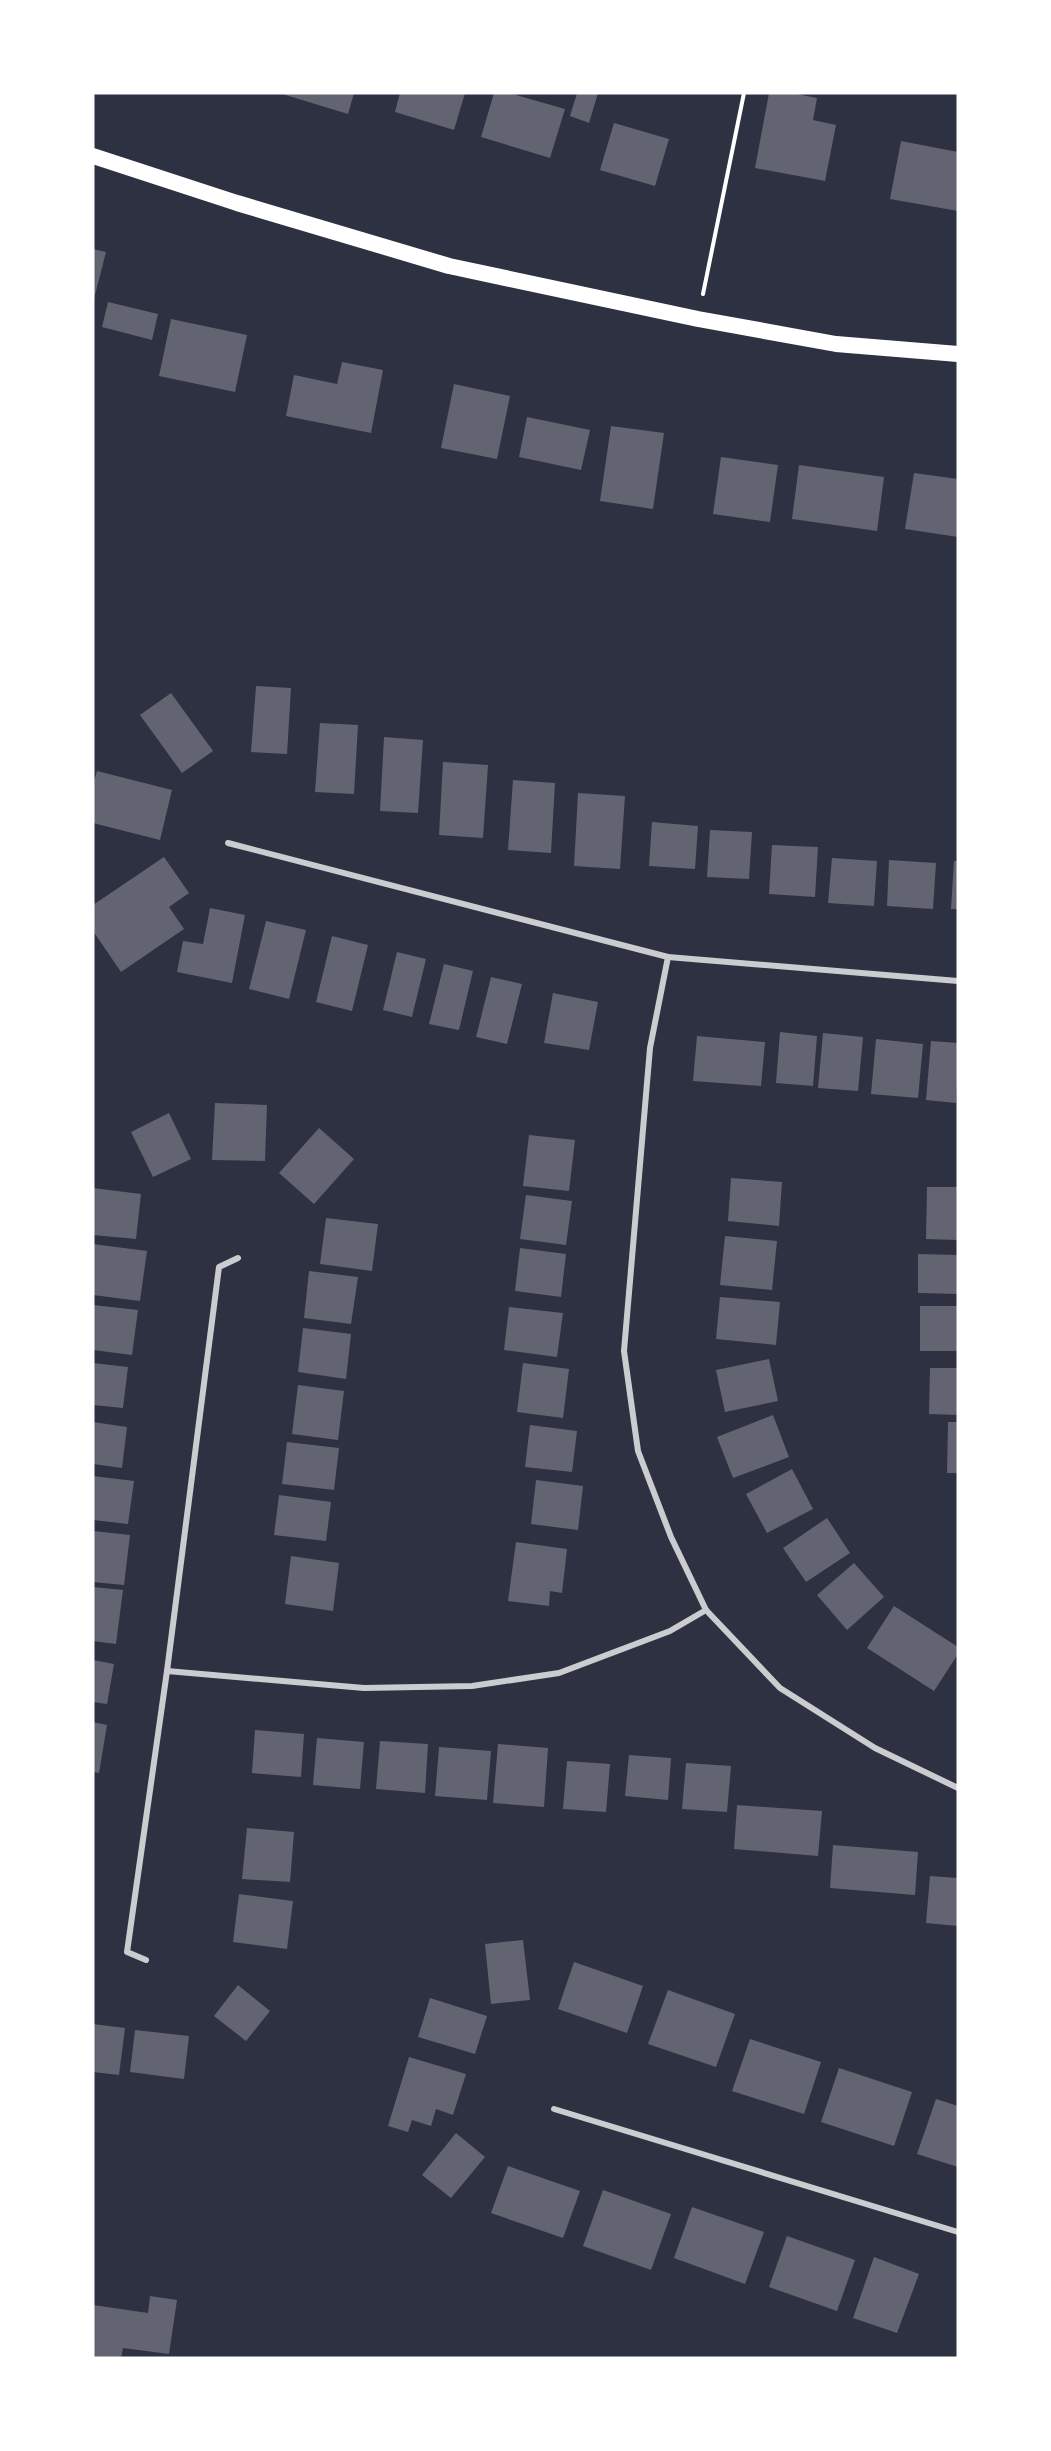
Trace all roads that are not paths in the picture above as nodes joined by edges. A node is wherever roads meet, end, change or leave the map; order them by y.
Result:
1 (93, 156) edge
2 (958, 354) edge
3 (228, 843) dead end
4 (668, 957) junction
5 (958, 981) edge
6 (238, 1258) dead end
7 (706, 1610) junction
8 (167, 1671) junction
9 (958, 1788) edge
10 (146, 1960) dead end
11 (554, 2109) dead end
12 (958, 2232) edge

1 - 2 highway
3 - 4 street
4 - 5 street
4 - 7 street
6 - 8 street
7 - 8 street
7 - 9 street
8 - 10 street
11 - 12 street

